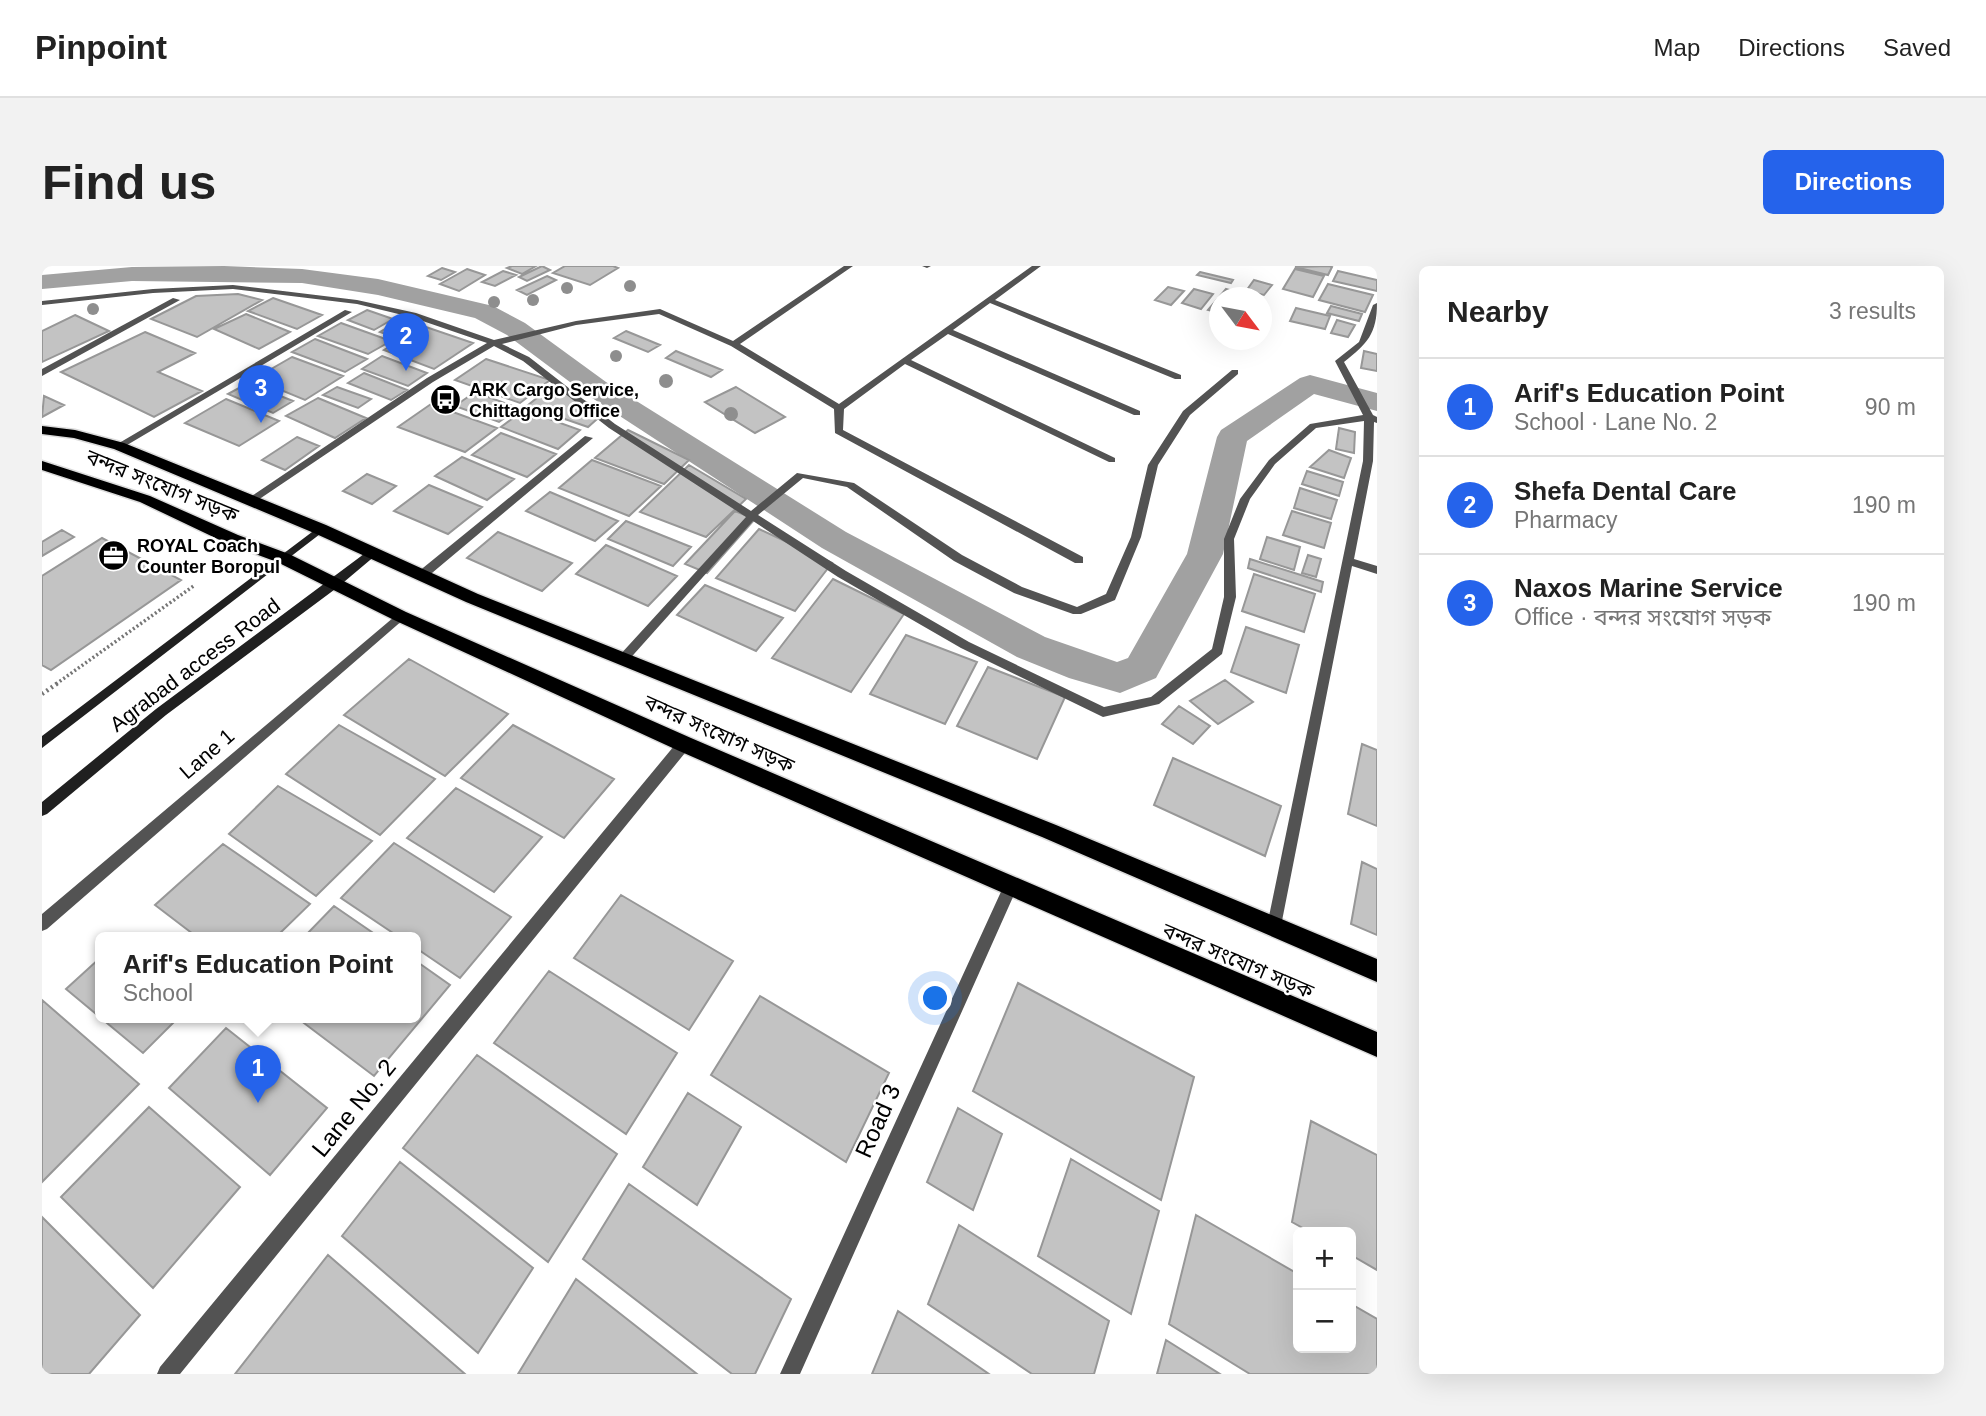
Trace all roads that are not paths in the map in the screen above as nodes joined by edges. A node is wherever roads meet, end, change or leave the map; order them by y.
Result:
1 (849, 266) edge
2 (1037, 266) edge
3 (176, 300) dead end
4 (989, 300) junction
5 (42, 303) edge
6 (1377, 305) edge
7 (348, 312) dead end
8 (947, 330) junction
9 (494, 343) junction
10 (734, 344) junction
11 (905, 361) junction
12 (1235, 372) dead end
13 (42, 373) edge
14 (1178, 377) dead end
15 (839, 408) junction
16 (1137, 413) dead end
17 (1373, 418) edge
18 (42, 430) edge
19 (588, 438) dead end
20 (119, 446) junction
21 (1112, 460) dead end
22 (42, 465) edge
23 (251, 500) junction
24 (320, 529) junction
25 (372, 552) junction
26 (283, 558) junction
27 (1079, 561) dead end
28 (1347, 561) junction
29 (1377, 570) edge
30 (422, 575) junction
31 (334, 584) junction
32 (400, 616) junction
33 (622, 660) junction
34 (42, 743) edge
35 (684, 744) junction
36 (42, 810) edge
37 (1010, 888) junction
38 (42, 924) edge
39 (1275, 926) junction
40 (1377, 971) edge
41 (1377, 1045) edge
42 (167, 1374) edge
43 (790, 1374) edge

1 - 10 street
2 - 4 street
3 - 13 street
4 - 8 street
4 - 14 street
5 - 9 street
6 - 17 street
7 - 20 street
8 - 11 street
8 - 16 street
9 - 10 street
9 - 17 street
9 - 23 street
10 - 15 street
11 - 15 street
11 - 21 street
12 - 33 street
15 - 27 street
17 - 28 street
18 - 20 highway, বন্দর সংযোগ সড়ক
19 - 30 street
20 - 23 highway, বন্দর সংযোগ সড়ক
22 - 26 highway, বন্দর সংযোগ সড়ক
23 - 24 highway, বন্দর সংযোগ সড়ক
24 - 25 highway, বন্দর সংযোগ সড়ক
24 - 26 main road
25 - 30 highway, বন্দর সংযোগ সড়ক
25 - 31 main road, Agrabad access Road
26 - 31 highway, বন্দর সংযোগ সড়ক
26 - 34 main road
28 - 29 street
28 - 39 street
30 - 33 highway, বন্দর সংযোগ সড়ক
31 - 32 highway, বন্দর সংযোগ সড়ক
31 - 36 main road, Agrabad access Road
32 - 35 highway, বন্দর সংযোগ সড়ক
32 - 38 street, Lane 1
33 - 39 highway, বন্দর সংযোগ সড়ক
35 - 37 highway, বন্দর সংযোগ সড়ক
35 - 42 street, Lane No. 2
37 - 41 highway, বন্দর সংযোগ সড়ক
37 - 43 street, Road 3
39 - 40 highway, বন্দর সংযোগ সড়ক

